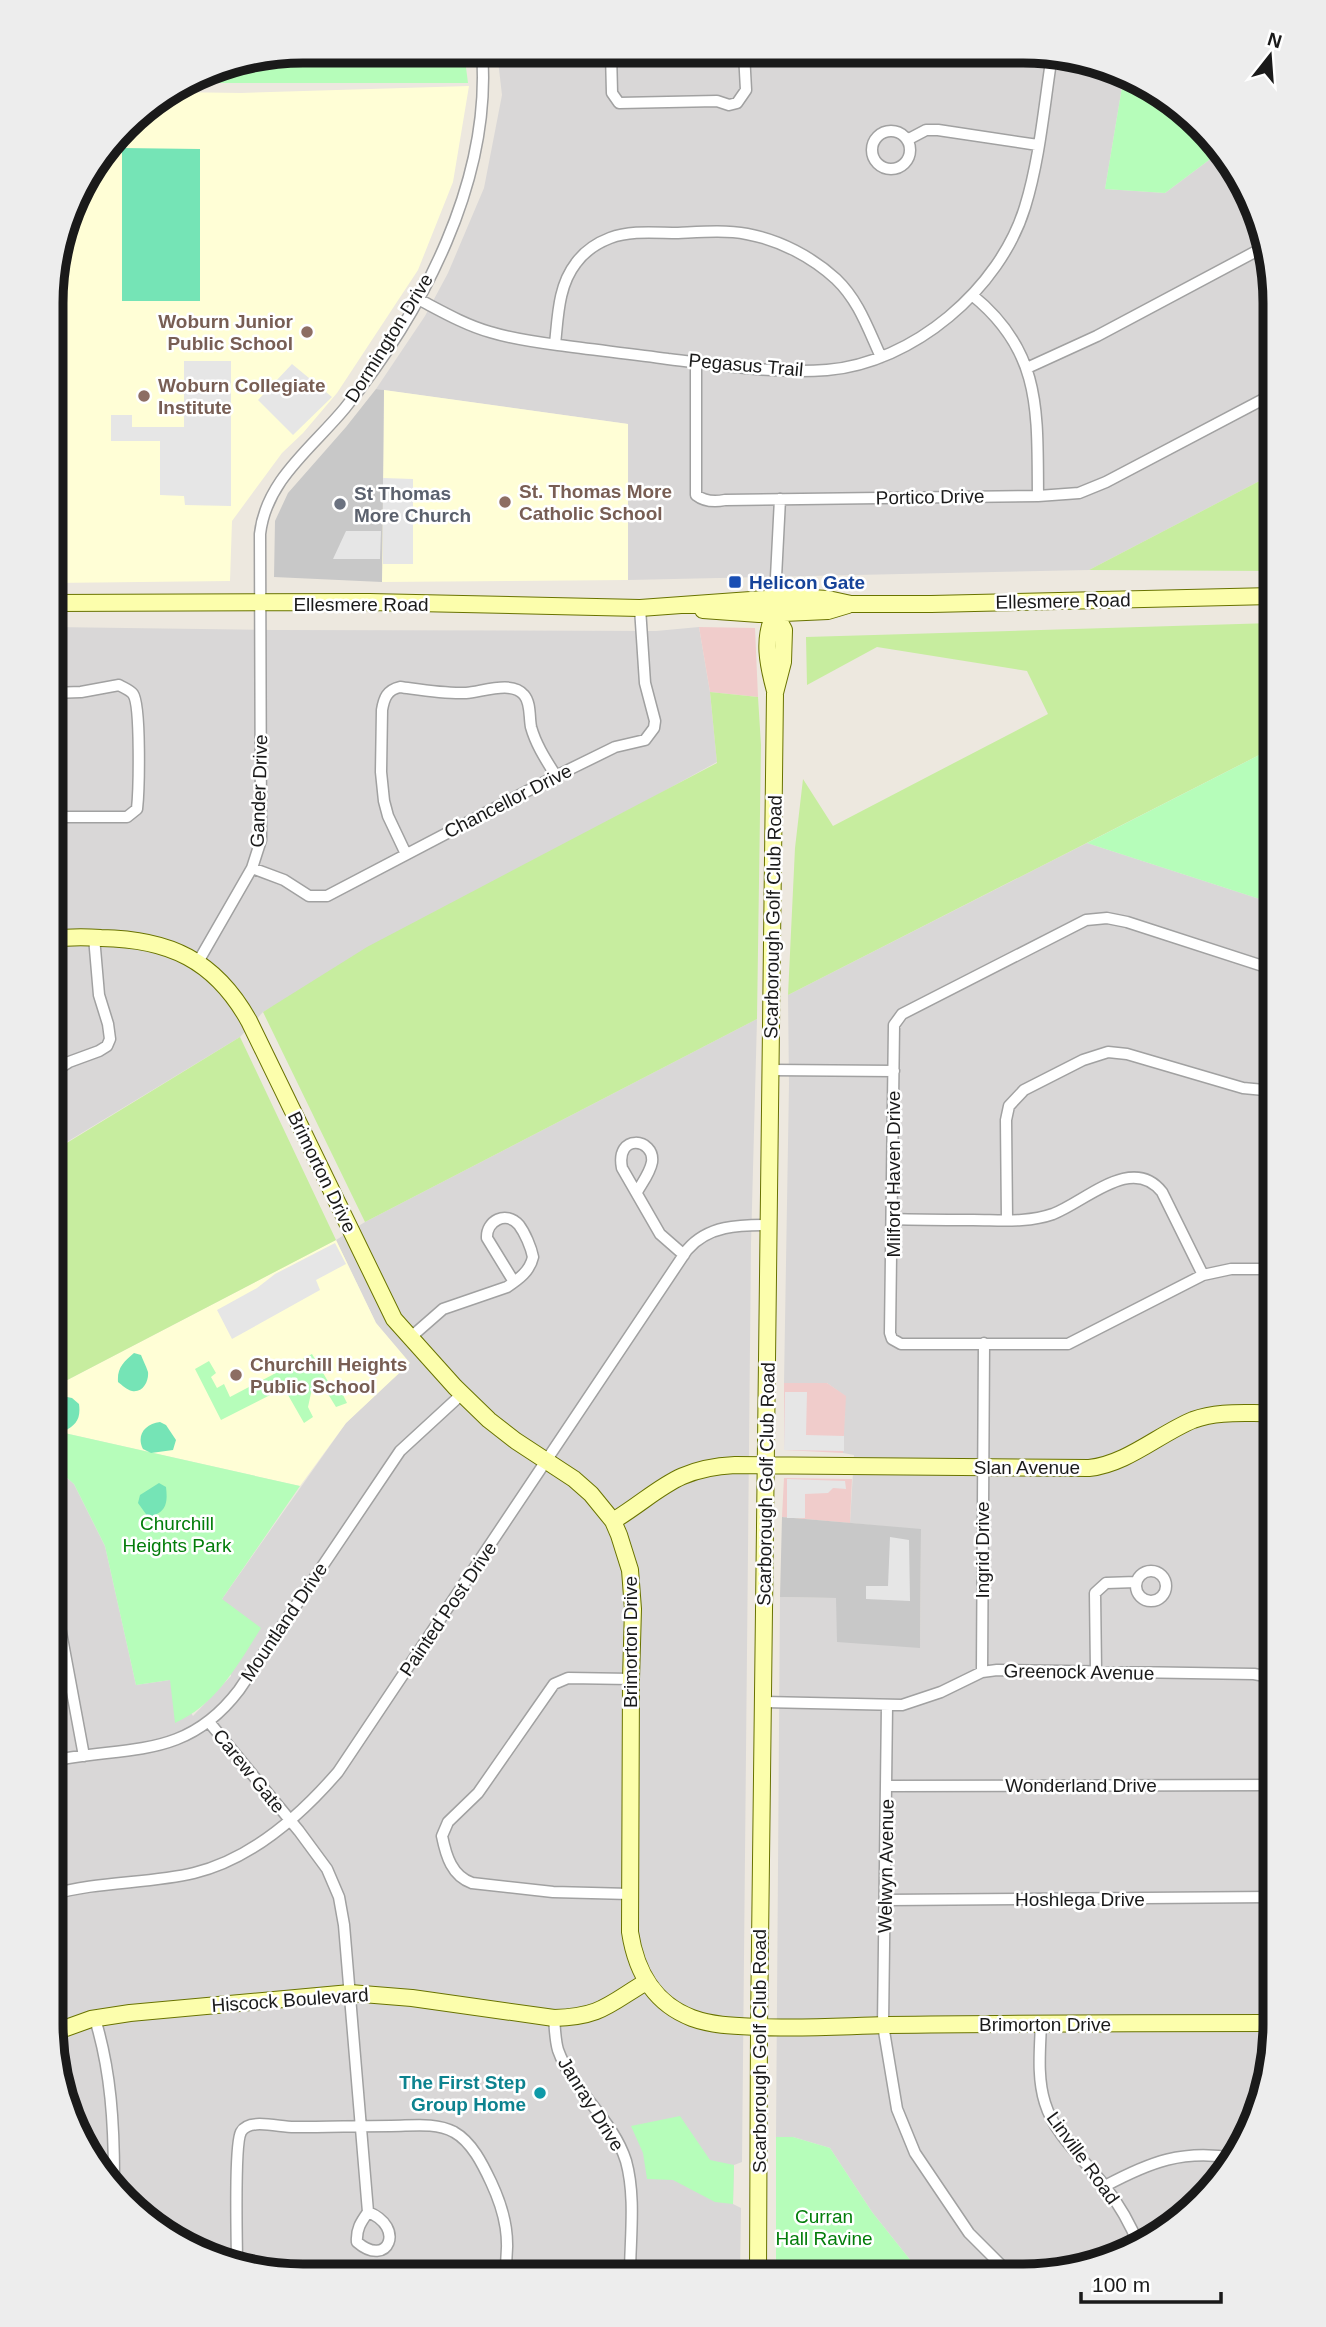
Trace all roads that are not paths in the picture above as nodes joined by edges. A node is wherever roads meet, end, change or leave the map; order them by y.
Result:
1 (482, 63) edge
2 (611, 63) edge
3 (744, 63) edge
4 (1050, 65) edge
5 (907, 140) dead end
6 (1038, 145) junction
7 (1257, 251) edge
8 (972, 295) junction
9 (418, 299) junction
10 (555, 344) junction
11 (881, 357) junction
12 (696, 362) junction
13 (1027, 368) junction
14 (1263, 399) edge
15 (1038, 496) junction
16 (780, 499) junction
17 (1263, 596) edge
18 (63, 603) edge
19 (261, 604) junction
20 (775, 605) junction
21 (640, 608) junction
22 (63, 692) edge
23 (556, 776) junction
24 (63, 817) edge
25 (406, 854) junction
26 (252, 868) junction
27 (94, 937) junction
28 (63, 938) edge
29 (198, 962) junction
30 (1263, 966) edge
31 (63, 1066) edge
32 (771, 1070) junction
33 (894, 1071) junction
34 (1263, 1090) edge
35 (637, 1192) dead end
36 (893, 1219) junction
37 (1007, 1220) junction
38 (769, 1225) junction
39 (684, 1255) junction
40 (1262, 1269) edge
41 (1203, 1275) junction
42 (514, 1282) junction
43 (411, 1336) junction
44 (984, 1343) junction
45 (462, 1394) junction
46 (1262, 1413) edge
47 (547, 1462) junction
48 (767, 1467) junction
49 (983, 1468) junction
50 (613, 1521) junction
51 (1136, 1582) dead end
52 (63, 1643) edge
53 (1096, 1671) junction
54 (982, 1672) junction
55 (1262, 1676) edge
56 (631, 1679) junction
57 (764, 1702) junction
58 (887, 1706) junction
59 (209, 1722) junction
60 (84, 1756) junction
61 (63, 1759) edge
62 (1262, 1785) edge
63 (887, 1786) junction
64 (289, 1821) junction
65 (63, 1893) edge
66 (630, 1894) junction
67 (1262, 1897) edge
68 (886, 1900) junction
69 (646, 1982) junction
70 (350, 1993) junction
71 (554, 2018) junction
72 (95, 2019) junction
73 (1041, 2023) junction
74 (1262, 2023) edge
75 (883, 2025) junction
76 (759, 2027) junction
77 (63, 2028) edge
78 (361, 2126) junction
79 (1222, 2158) edge
80 (114, 2171) edge
81 (1105, 2186) junction
82 (368, 2212) dead end
83 (1135, 2236) edge
84 (237, 2254) edge
85 (505, 2264) edge
86 (630, 2264) edge
87 (758, 2264) edge
88 (1000, 2264) edge

1 - 9 street, Dormington Drive
2 - 3 street
4 - 6 street, Pegasus Trail
5 - 6 street
6 - 8 street, Pegasus Trail
7 - 13 street
8 - 11 street, Pegasus Trail
8 - 13 street
9 - 10 street, Pegasus Trail
9 - 19 street, Dormington Drive
10 - 11 street
10 - 12 street, Pegasus Trail
11 - 12 street, Pegasus Trail
12 - 16 street, Portico Drive
13 - 15 street
14 - 15 street, Portico Drive
15 - 16 street, Portico Drive
16 - 20 street
17 - 20 street, Ellesmere Road
18 - 19 street, Ellesmere Road
19 - 21 street, Ellesmere Road
19 - 26 street, Gander Drive
20 - 21 street, Ellesmere Road
20 - 32 street, Scarborough Golf Club Road
21 - 23 street, Chancellor Drive
22 - 24 street
23 - 25 street, Chancellor Drive
23 - 25 street
25 - 26 street, Chancellor Drive
26 - 29 street, Gander Drive
27 - 28 street, Brimorton Drive
27 - 29 street, Brimorton Drive
27 - 31 street
29 - 43 street, Brimorton Drive
30 - 33 street, Milford Haven Drive
32 - 33 street
32 - 38 street, Scarborough Golf Club Road
33 - 36 street, Milford Haven Drive
34 - 37 street
35 - 39 street
36 - 37 street
36 - 44 street, Milford Haven Drive
37 - 41 street
38 - 39 street, Painted Post Drive
38 - 48 street, Scarborough Golf Club Road
39 - 47 street, Painted Post Drive
40 - 41 street, Milford Haven Drive
41 - 44 street, Milford Haven Drive
42 - 42 street
42 - 43 street
43 - 45 street, Brimorton Drive
44 - 49 street, Ingrid Drive
45 - 47 street, Brimorton Drive
45 - 59 street, Mountland Drive
46 - 49 street, Slan Avenue
47 - 50 street, Brimorton Drive
47 - 64 street, Painted Post Drive
48 - 49 street, Slan Avenue
48 - 50 street, Slan Avenue
48 - 57 street, Scarborough Golf Club Road
49 - 54 street, Ingrid Drive
50 - 56 street, Brimorton Drive
51 - 53 street
52 - 60 street
53 - 54 street, Greenock Avenue
53 - 55 street, Greenock Avenue
54 - 58 street, Greenock Avenue
56 - 66 street, Brimorton Drive
56 - 66 street
57 - 58 street, Greenock Avenue
57 - 76 street, Scarborough Golf Club Road
58 - 63 street, Welwyn Avenue
59 - 60 street, Mountland Drive
59 - 64 street, Carew Gate
60 - 61 street, Mountland Drive
62 - 63 street, Wonderland Drive
63 - 68 street, Welwyn Avenue
64 - 65 street, Painted Post Drive
64 - 70 street, Carew Gate
66 - 69 street, Brimorton Drive
67 - 68 street, Hoshlega Drive
68 - 75 street, Welwyn Avenue
69 - 71 street, Hiscock Boulevard
69 - 76 street, Brimorton Drive
70 - 71 street, Hiscock Boulevard
70 - 72 street, Hiscock Boulevard
70 - 78 street, Carew Gate
71 - 86 street, Janray Drive
72 - 77 street, Hiscock Boulevard
72 - 80 street
73 - 74 street, Brimorton Drive
73 - 75 street, Brimorton Drive
73 - 81 street, Linville Road
75 - 76 street, Brimorton Drive
75 - 88 street, Welwyn Avenue
76 - 87 street, Scarborough Golf Club Road
78 - 82 street, Carew Gate
78 - 84 street
78 - 85 street
79 - 81 street
81 - 83 street, Linville Road

